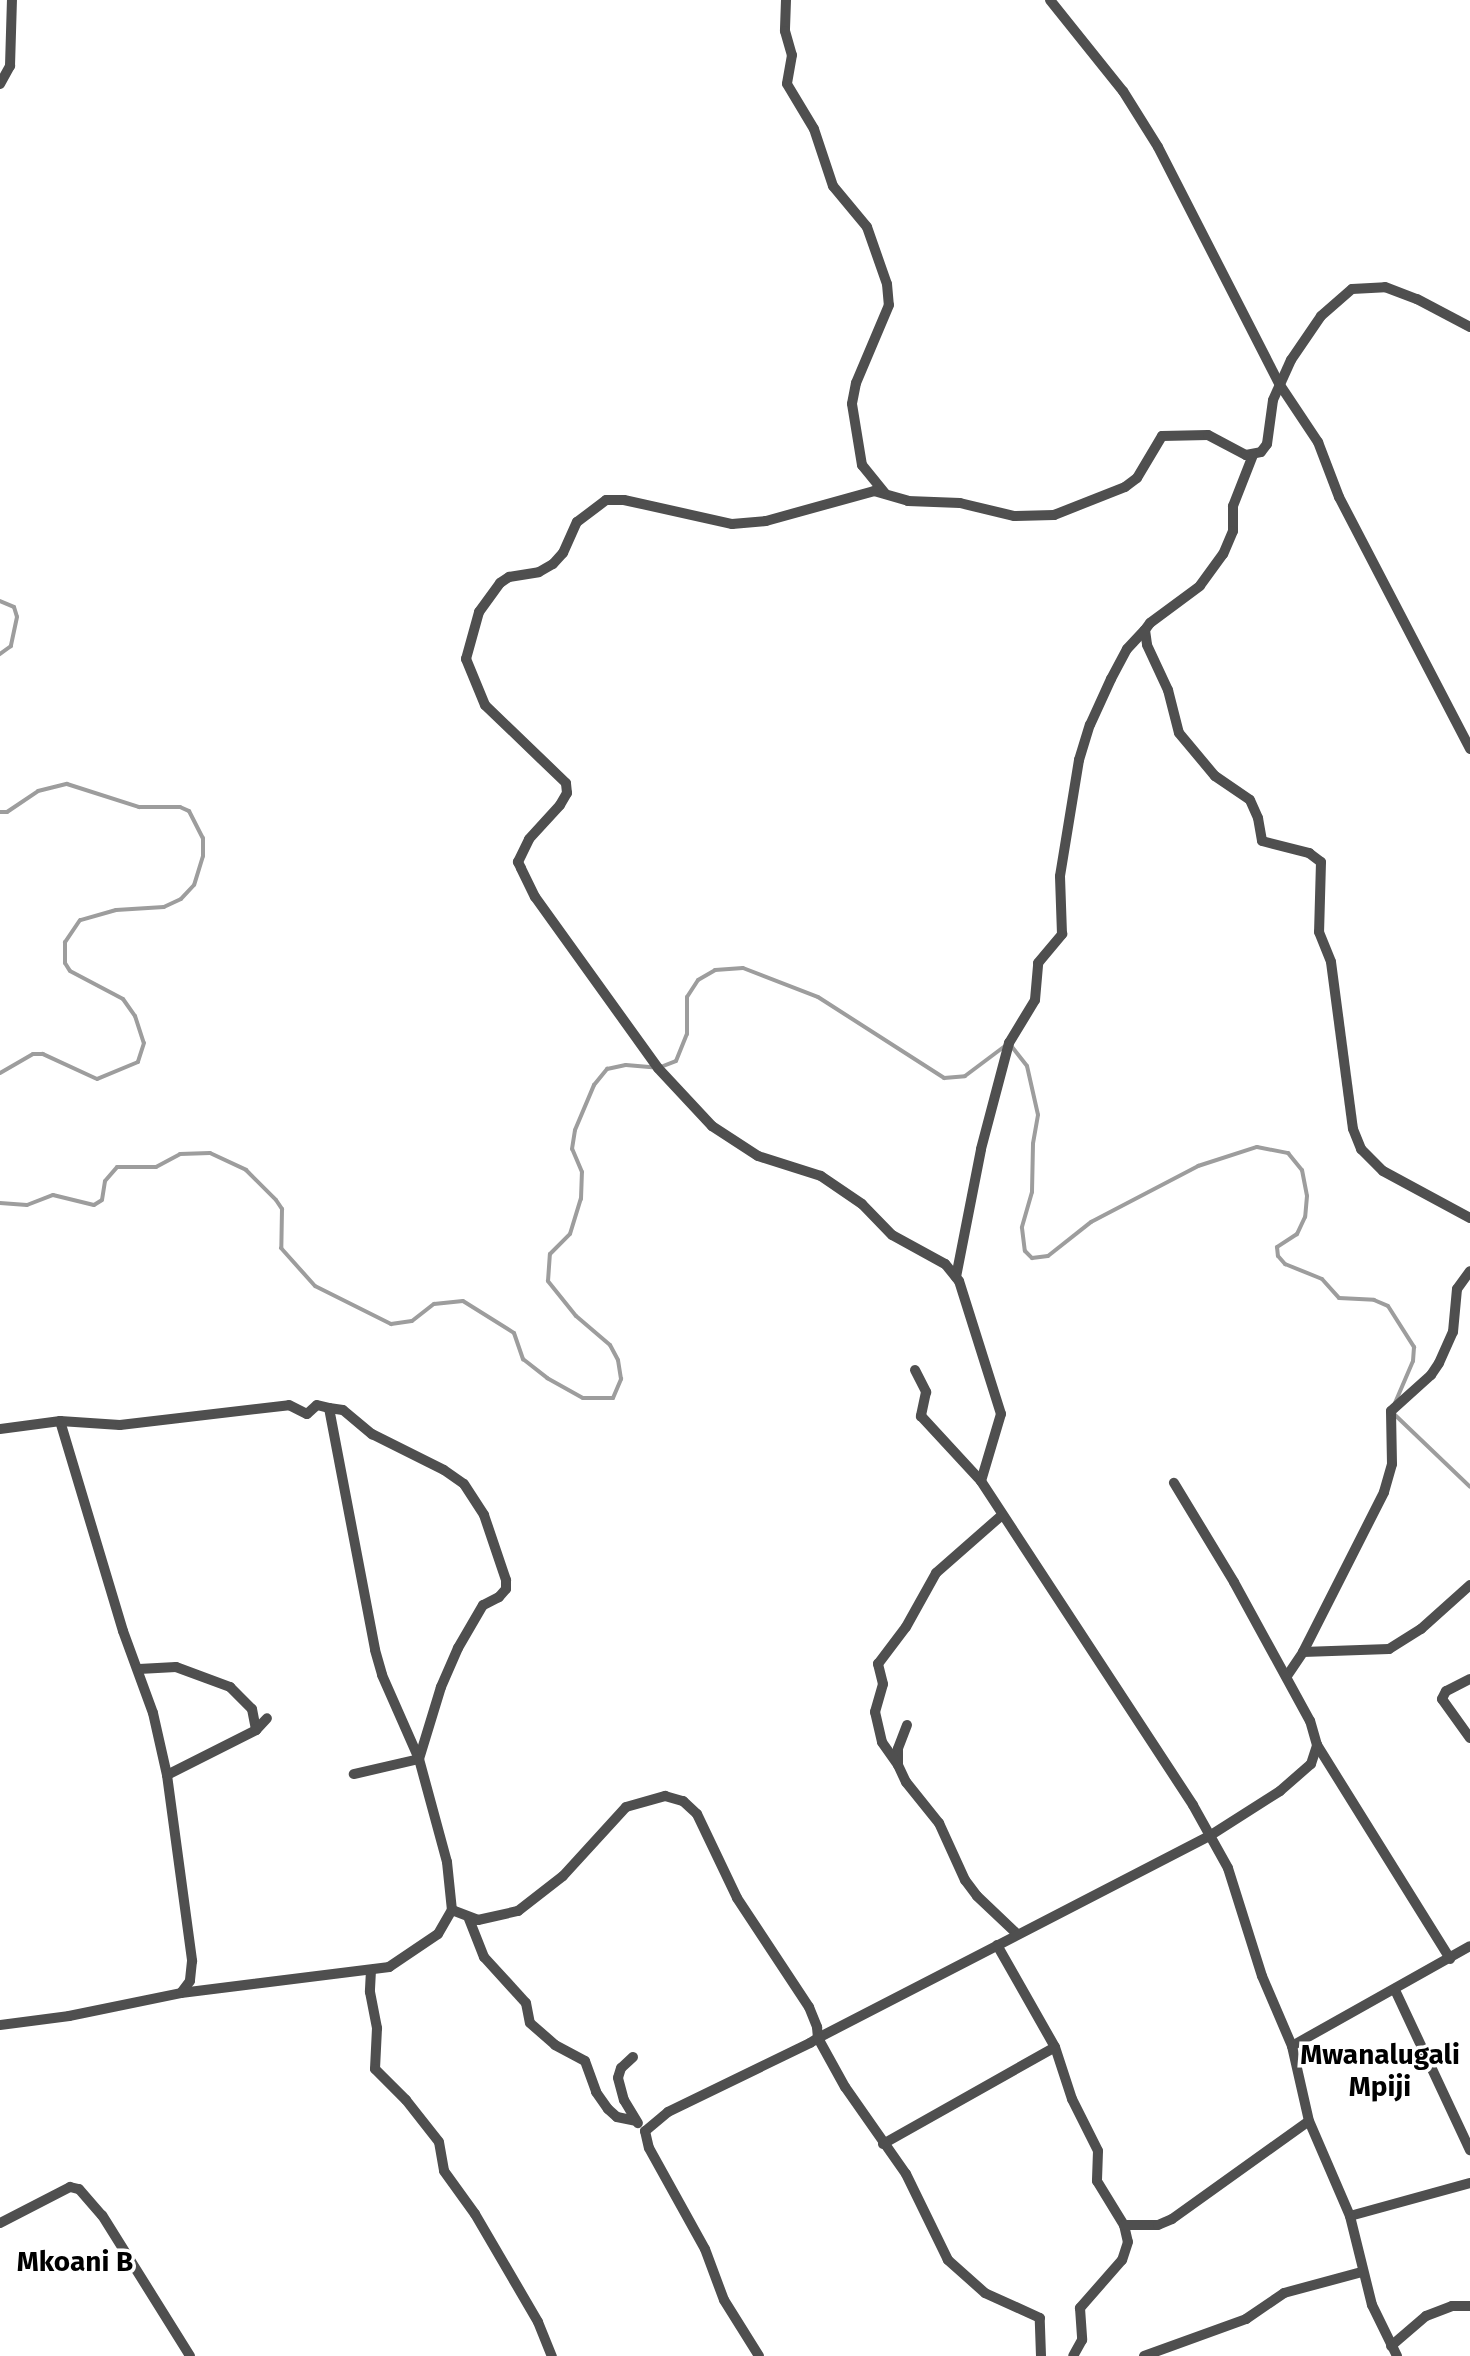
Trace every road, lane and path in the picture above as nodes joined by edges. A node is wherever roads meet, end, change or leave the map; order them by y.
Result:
1 (12, 0) edge
2 (786, 0) edge
3 (1050, 0) edge
4 (0, 84) edge
5 (1470, 327) edge
6 (1281, 388) junction
7 (1253, 455) junction
8 (885, 493) junction
9 (1145, 630) junction
10 (1470, 749) edge
11 (1470, 1218) edge
12 (1470, 1271) edge
13 (956, 1277) junction
14 (915, 1370) dead end
15 (329, 1408) junction
16 (60, 1421) junction
17 (0, 1429) edge
18 (981, 1481) junction
19 (1174, 1483) dead end
20 (1002, 1515) junction
21 (1470, 1585) edge
22 (1303, 1652) junction
23 (139, 1669) junction
24 (1287, 1676) junction
25 (1470, 1679) edge
26 (267, 1718) dead end
27 (907, 1725) dead end
28 (256, 1730) junction
29 (1470, 1738) edge
30 (1317, 1745) junction
31 (419, 1759) junction
32 (898, 1765) junction
33 (354, 1774) dead end
34 (167, 1775) junction
35 (1211, 1835) junction
36 (452, 1910) junction
37 (469, 1919) junction
38 (1016, 1933) junction
39 (997, 1945) junction
40 (1470, 1946) edge
41 (1450, 1959) junction
42 (371, 1970) junction
43 (1395, 1990) junction
44 (181, 1993) junction
45 (0, 2025) edge
46 (818, 2038) junction
47 (1292, 2046) junction
48 (1055, 2047) junction
49 (633, 2057) dead end
50 (636, 2121) junction
51 (1309, 2121) junction
52 (645, 2131) junction
53 (883, 2144) junction
54 (1470, 2150) edge
55 (1470, 2183) edge
56 (1350, 2216) junction
57 (0, 2223) edge
58 (1124, 2225) junction
59 (1362, 2272) junction
60 (1470, 2306) edge
61 (1394, 2351) edge
62 (190, 2356) edge
63 (552, 2356) edge
64 (759, 2356) edge
65 (1041, 2356) edge
66 (1073, 2356) edge
67 (1144, 2356) edge

1 - 4 street
2 - 8 street
3 - 6 street
5 - 6 street
6 - 7 street
6 - 10 street
7 - 8 street
7 - 9 street
8 - 13 street
9 - 11 street
9 - 13 street
12 - 22 street
13 - 18 street
14 - 18 street
15 - 16 street
15 - 31 street
15 - 31 street
16 - 17 street
16 - 23 street
18 - 20 street
19 - 24 street
20 - 32 street
20 - 35 street
21 - 22 street
22 - 24 street
23 - 28 street
23 - 34 street
24 - 30 street
25 - 29 street
26 - 28 street
27 - 32 street
28 - 34 street
30 - 35 street
30 - 41 street
31 - 33 street
31 - 36 street
32 - 38 street
34 - 44 street
35 - 38 street
35 - 47 street
36 - 37 street
36 - 42 street
37 - 46 street
37 - 50 street
38 - 39 street
39 - 46 street
39 - 48 street
40 - 41 street
41 - 43 street
42 - 44 street
42 - 63 street
43 - 47 street
43 - 54 street
44 - 45 street
46 - 52 street
46 - 53 street
47 - 51 street
48 - 53 street
48 - 58 street
49 - 50 street
50 - 52 street
51 - 56 street
51 - 58 street
52 - 64 street
53 - 65 street
55 - 56 street
56 - 59 street
57 - 62 street
58 - 66 street
59 - 61 street
59 - 67 street
60 - 61 street

